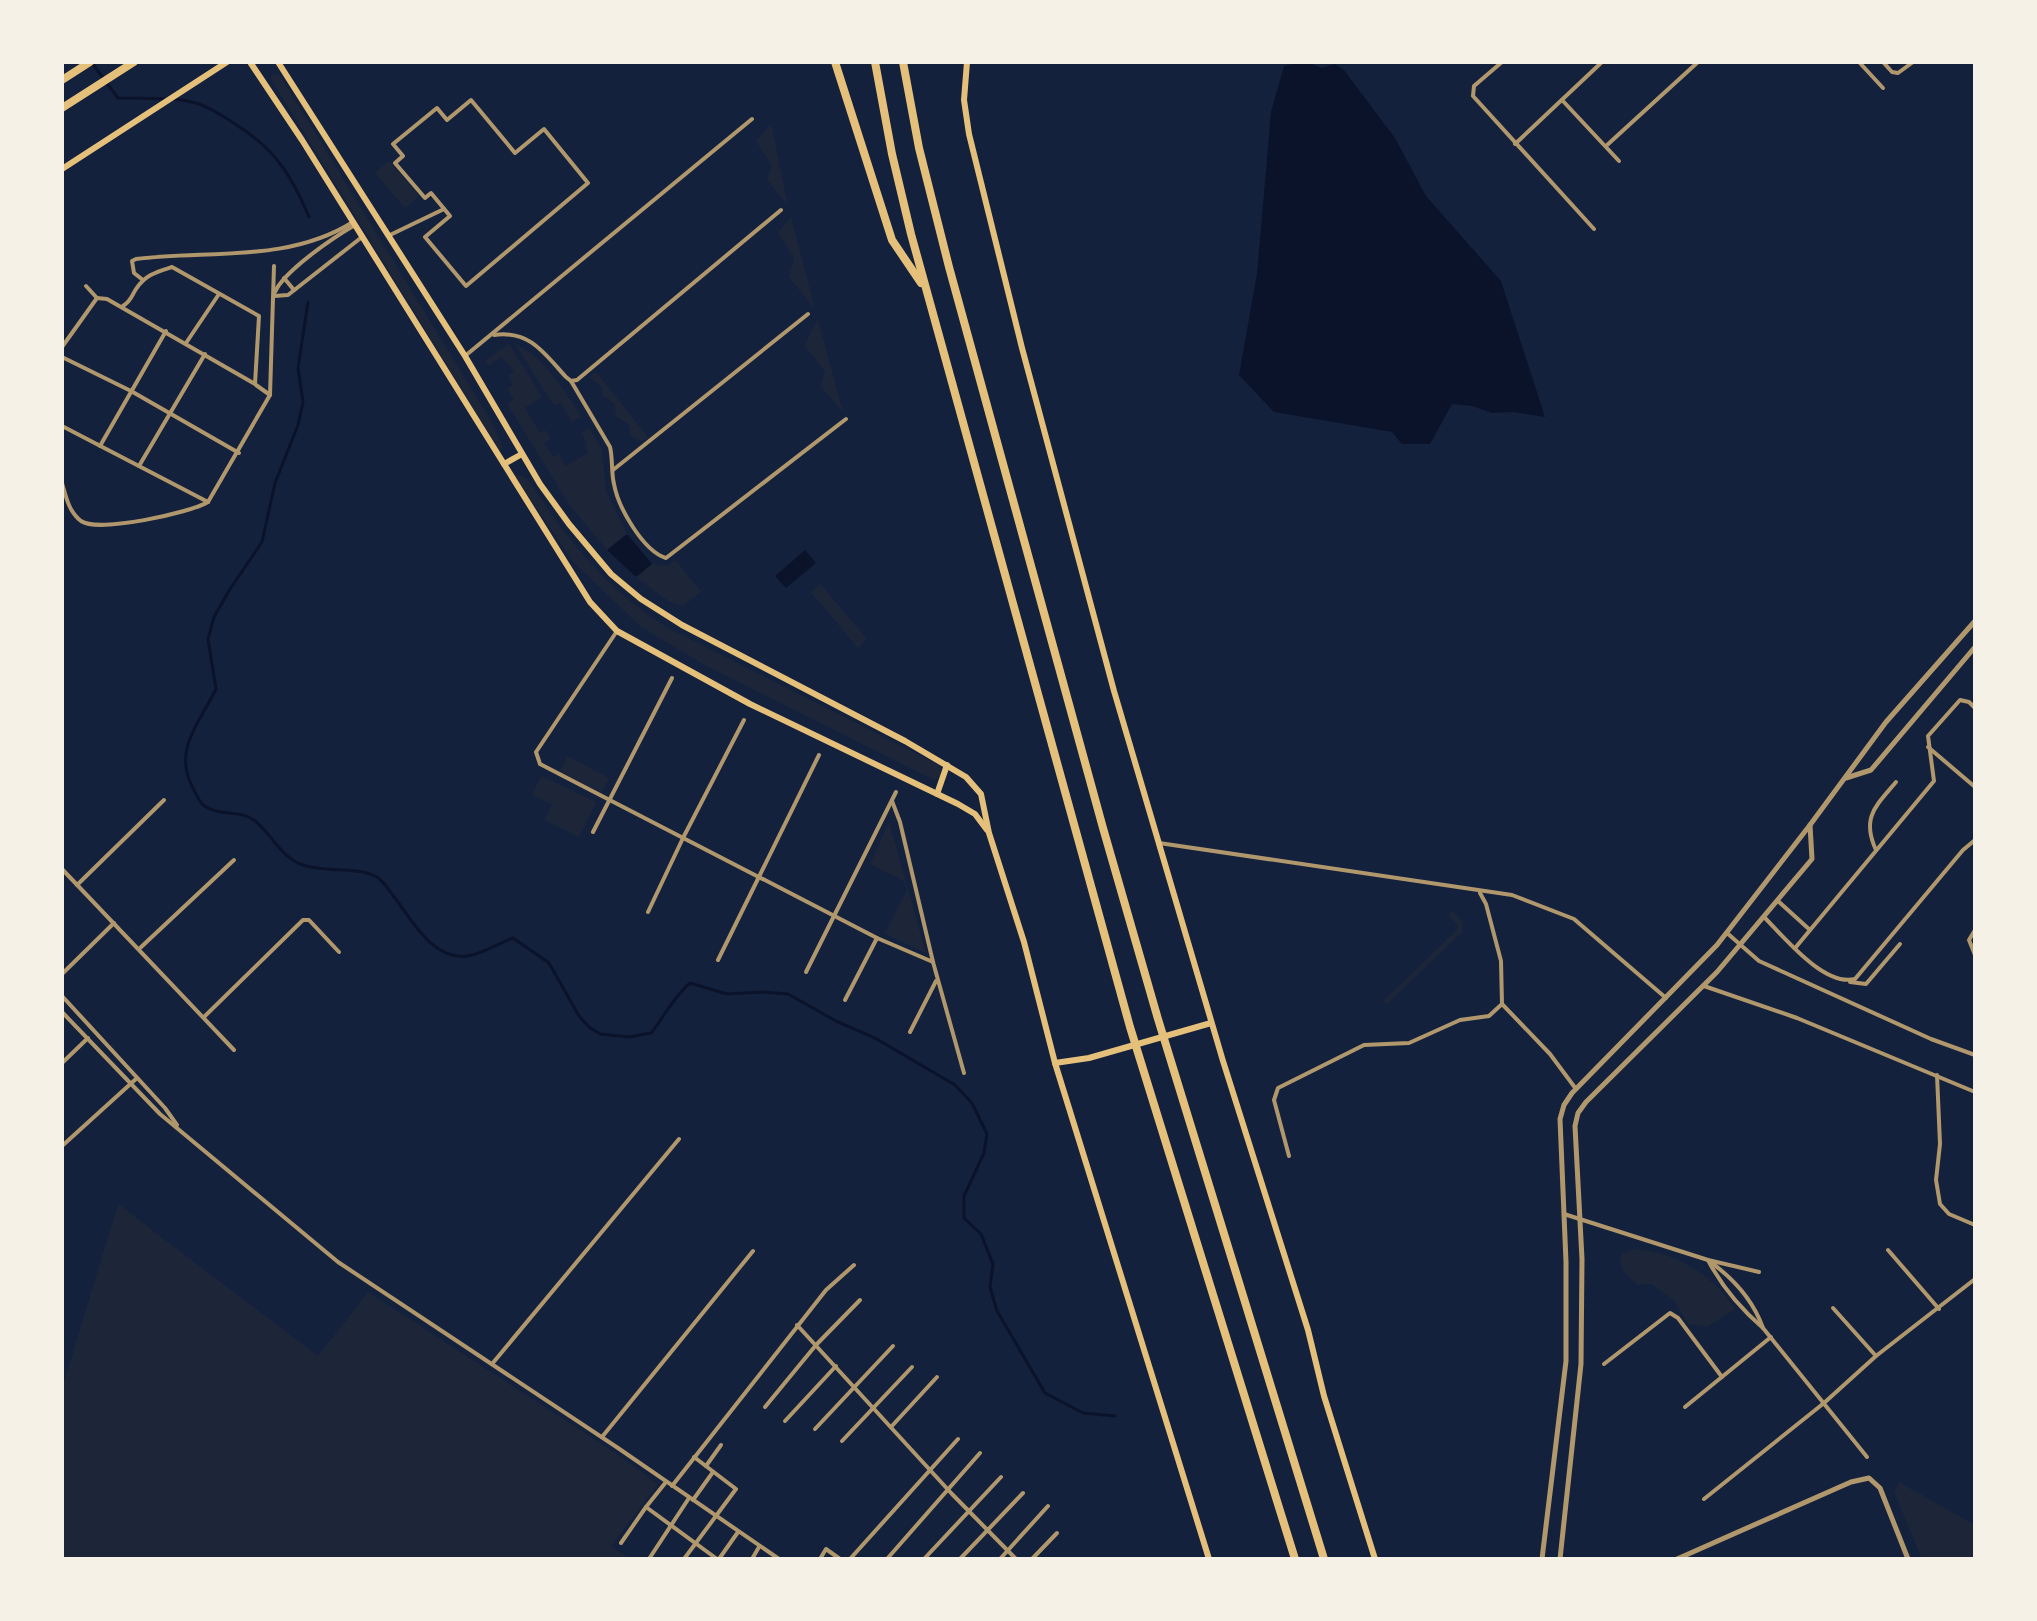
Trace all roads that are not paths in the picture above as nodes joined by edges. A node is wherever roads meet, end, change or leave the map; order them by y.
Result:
1 (90, 62) edge
2 (134, 62) edge
3 (227, 62) edge
4 (250, 62) edge
5 (278, 62) edge
6 (835, 62) edge
7 (875, 62) edge
8 (903, 62) edge
9 (967, 62) edge
10 (1502, 62) edge
11 (1602, 62) edge
12 (1698, 62) edge
13 (1859, 62) edge
14 (1883, 62) edge
15 (1913, 62) edge
16 (62, 80) edge
17 (1883, 88) dead end
18 (1562, 100) junction
19 (62, 108) edge
20 (752, 119) dead end
21 (1515, 144) junction
22 (1606, 146) junction
23 (1619, 161) dead end
24 (62, 169) edge
25 (444, 209) junction
26 (781, 210) dead end
27 (354, 223) junction
28 (1594, 229) dead end
29 (390, 235) junction
30 (362, 237) junction
31 (274, 266) dead end
32 (284, 278) junction
33 (143, 280) junction
34 (86, 286) dead end
35 (294, 290) junction
36 (926, 291) junction
37 (219, 294) junction
38 (274, 296) junction
39 (97, 298) junction
40 (123, 306) junction
41 (808, 314) dead end
42 (166, 331) junction
43 (492, 335) junction
44 (186, 343) junction
45 (62, 347) edge
46 (205, 354) junction
47 (465, 356) junction
48 (62, 357) edge
49 (571, 381) junction
50 (255, 384) junction
51 (131, 391) junction
52 (270, 395) junction
53 (169, 413) junction
54 (846, 419) dead end
55 (62, 426) edge
56 (100, 446) junction
57 (239, 453) junction
58 (522, 454) junction
59 (504, 464) junction
60 (139, 466) junction
61 (613, 470) junction
62 (62, 483) edge
63 (208, 502) junction
64 (1975, 621) edge
65 (617, 631) junction
66 (1975, 647) edge
67 (672, 678) dead end
68 (1975, 708) edge
69 (744, 720) dead end
70 (1928, 746) junction
71 (819, 755) dead end
72 (947, 765) junction
73 (1846, 778) junction
74 (1896, 782) dead end
75 (1975, 787) edge
76 (896, 792) dead end
77 (937, 794) junction
78 (164, 800) dead end
79 (609, 801) junction
80 (892, 801) junction
81 (1810, 825) junction
82 (593, 832) dead end
83 (989, 833) junction
84 (683, 838) junction
85 (1975, 840) edge
86 (1159, 843) junction
87 (1876, 850) junction
88 (234, 860) dead end
89 (62, 869) edge
90 (759, 878) junction
91 (77, 885) junction
92 (1480, 893) junction
93 (1778, 901) junction
94 (648, 912) dead end
95 (833, 916) junction
96 (1764, 917) junction
97 (114, 923) junction
98 (1810, 930) junction
99 (1975, 930) edge
100 (1727, 933) junction
101 (877, 938) junction
102 (1900, 944) dead end
103 (1741, 946) junction
104 (1796, 947) junction
105 (139, 949) junction
106 (339, 952) dead end
107 (1975, 955) edge
108 (718, 960) dead end
109 (933, 962) junction
110 (806, 972) dead end
111 (62, 974) edge
112 (937, 979) junction
113 (1849, 981) junction
114 (1704, 986) junction
115 (62, 996) edge
116 (1666, 998) junction
117 (845, 1000) dead end
118 (1502, 1004) junction
119 (62, 1012) edge
120 (204, 1017) junction
121 (1211, 1023) junction
122 (910, 1032) dead end
123 (88, 1038) junction
124 (234, 1050) dead end
125 (1975, 1055) edge
126 (62, 1063) edge
127 (1055, 1063) junction
128 (964, 1073) dead end
129 (1937, 1075) junction
130 (137, 1078) junction
131 (132, 1083) junction
132 (1576, 1089) junction
133 (1975, 1092) edge
134 (180, 1130) junction
135 (679, 1139) dead end
136 (62, 1146) edge
137 (1289, 1156) dead end
138 (1564, 1214) junction
139 (1580, 1219) junction
140 (1975, 1225) edge
141 (1888, 1250) dead end
142 (753, 1251) dead end
143 (1708, 1260) junction
144 (854, 1265) dead end
145 (1759, 1272) dead end
146 (1975, 1279) edge
147 (860, 1300) dead end
148 (1833, 1308) dead end
149 (1939, 1309) junction
150 (797, 1325) junction
151 (1763, 1328) junction
152 (1771, 1337) junction
153 (816, 1345) junction
154 (893, 1346) dead end
155 (1876, 1356) junction
156 (492, 1364) junction
157 (1604, 1364) dead end
158 (836, 1366) junction
159 (912, 1367) dead end
160 (937, 1377) dead end
161 (1722, 1377) junction
162 (854, 1387) junction
163 (1824, 1403) junction
164 (765, 1407) dead end
165 (1685, 1407) dead end
166 (874, 1408) junction
167 (785, 1421) dead end
168 (891, 1427) junction
169 (815, 1429) dead end
170 (602, 1437) junction
171 (958, 1439) dead end
172 (842, 1441) dead end
173 (721, 1445) dead end
174 (980, 1453) dead end
175 (694, 1457) junction
176 (1867, 1457) dead end
177 (706, 1466) junction
178 (930, 1469) junction
179 (713, 1472) junction
180 (1001, 1477) dead end
181 (666, 1482) junction
182 (672, 1486) junction
183 (947, 1488) junction
184 (1023, 1493) dead end
185 (691, 1499) junction
186 (1704, 1499) dead end
187 (1048, 1506) dead end
188 (646, 1507) junction
189 (968, 1510) junction
190 (715, 1516) junction
191 (672, 1525) junction
192 (987, 1529) junction
193 (738, 1532) junction
194 (1057, 1533) dead end
195 (621, 1543) dead end
196 (694, 1543) junction
197 (759, 1547) junction
198 (1008, 1551) junction
199 (649, 1559) edge
200 (684, 1559) edge
201 (718, 1559) edge
202 (752, 1559) edge
203 (779, 1559) edge
204 (820, 1559) edge
205 (840, 1559) edge
206 (850, 1559) edge
207 (887, 1559) edge
208 (924, 1559) edge
209 (960, 1559) edge
210 (1000, 1559) edge
211 (1016, 1559) edge
212 (1032, 1559) edge
213 (1209, 1559) edge
214 (1295, 1559) edge
215 (1324, 1559) edge
216 (1375, 1559) edge
217 (1542, 1559) edge
218 (1560, 1559) edge
219 (1677, 1559) edge
220 (1908, 1559) edge

1 - 16 highway
2 - 19 highway
3 - 24 main road
4 - 27 main road
5 - 29 main road
6 - 36 highway
7 - 36 highway
8 - 215 highway
9 - 86 main road
10 - 21 street
11 - 18 street
12 - 22 street
13 - 17 street
14 - 15 street
18 - 21 street
18 - 22 street
20 - 43 street
21 - 28 street
22 - 23 street
25 - 25 street
25 - 29 street
26 - 49 street
27 - 30 main road
27 - 32 street
27 - 33 street
29 - 47 main road
30 - 35 street
30 - 59 main road
31 - 38 street
32 - 35 street
32 - 38 street
33 - 37 street
33 - 40 street
34 - 39 street
35 - 38 street
36 - 214 highway
37 - 44 street
37 - 50 street
38 - 52 street
39 - 40 street
39 - 45 street
40 - 42 street
41 - 61 street
42 - 44 street
42 - 51 street
43 - 47 street
43 - 49 street
44 - 46 street
46 - 50 street
46 - 53 street
47 - 58 main road
48 - 51 street
49 - 61 street
50 - 52 street
51 - 53 street
51 - 56 street
52 - 57 street
53 - 57 street
53 - 60 street
54 - 61 street
55 - 56 street
56 - 60 street
57 - 63 street
58 - 59 main road
58 - 72 main road
59 - 65 main road
60 - 63 street
62 - 63 street
64 - 73 street
65 - 77 main road
65 - 79 street
66 - 73 street
67 - 79 street
68 - 70 street
69 - 84 street
70 - 75 street
70 - 87 street
71 - 90 street
72 - 77 main road
72 - 83 main road
73 - 81 street
74 - 87 street
76 - 80 street
77 - 83 main road
78 - 91 street
79 - 82 street
79 - 84 street
80 - 95 street
80 - 109 street
81 - 93 street
81 - 100 street
83 - 127 main road
84 - 90 street
84 - 94 street
85 - 113 street
86 - 92 street
86 - 121 main road
87 - 98 street
88 - 105 street
89 - 91 street
90 - 95 street
90 - 108 street
91 - 97 street
92 - 116 street
92 - 118 street
93 - 96 street
93 - 98 street
95 - 101 street
95 - 110 street
96 - 103 street
96 - 104 street
97 - 105 street
97 - 111 street
98 - 104 street
99 - 107 street
100 - 103 street
100 - 116 street
101 - 109 street
101 - 117 street
102 - 113 street
103 - 114 street
103 - 125 street
104 - 113 street
105 - 120 street
106 - 120 street
109 - 112 street
112 - 122 street
112 - 128 street
114 - 129 street
114 - 139 street
115 - 130 street
116 - 132 street
118 - 132 street
118 - 137 street
119 - 123 street
120 - 124 street
121 - 127 main road
121 - 216 main road
123 - 126 street
123 - 131 street
127 - 213 main road
129 - 133 street
129 - 140 street
130 - 131 street
130 - 134 street
131 - 134 street
131 - 136 street
132 - 138 street
134 - 156 street
135 - 156 street
138 - 139 street
138 - 217 street
139 - 143 street
139 - 218 street
141 - 149 street
142 - 170 street
143 - 145 street
143 - 151 street
143 - 151 street
144 - 150 street
146 - 149 street
147 - 153 street
148 - 155 street
149 - 155 street
150 - 153 street
150 - 175 street
151 - 152 street
152 - 161 street
152 - 163 street
153 - 158 street
153 - 164 street
154 - 162 street
155 - 163 street
156 - 170 street
157 - 161 street
158 - 162 street
158 - 167 street
159 - 166 street
160 - 168 street
161 - 165 street
162 - 166 street
162 - 169 street
163 - 176 street
163 - 186 street
166 - 168 street
166 - 172 street
168 - 178 street
170 - 181 street
171 - 178 street
173 - 177 street
174 - 183 street
175 - 177 street
175 - 182 street
177 - 179 street
178 - 183 street
178 - 206 street
179 - 185 street
179 - 190 street
180 - 189 street
181 - 182 street
181 - 188 street
182 - 185 street
183 - 189 street
183 - 207 street
184 - 192 street
185 - 190 street
185 - 191 street
187 - 198 street
188 - 191 street
188 - 195 street
189 - 192 street
189 - 208 street
190 - 193 street
190 - 196 street
191 - 196 street
191 - 199 street
192 - 198 street
192 - 209 street
193 - 197 street
193 - 201 street
194 - 212 street
196 - 200 street
196 - 201 street
197 - 202 street
197 - 203 street
198 - 210 street
198 - 211 street
204 - 205 street
219 - 220 street

